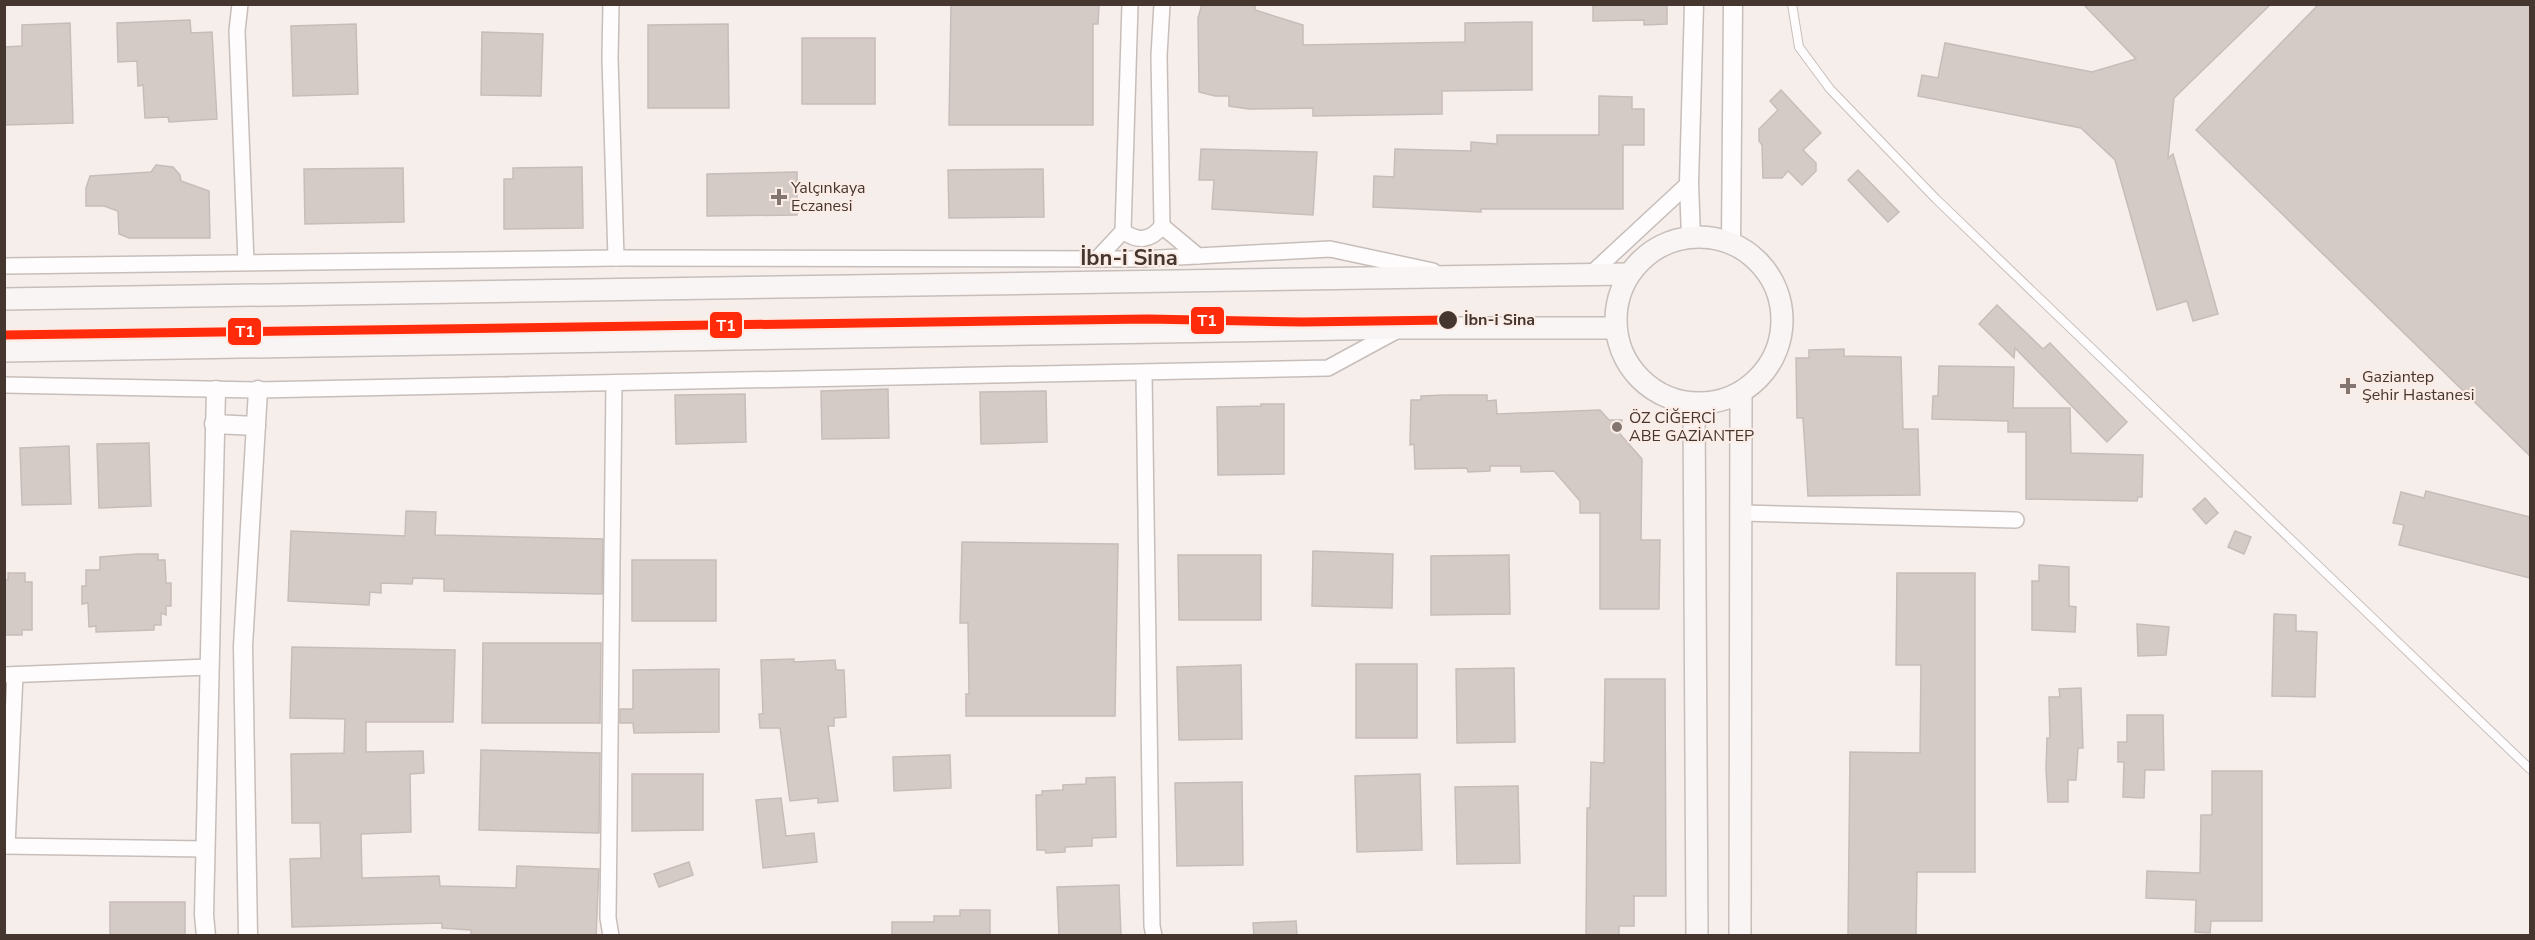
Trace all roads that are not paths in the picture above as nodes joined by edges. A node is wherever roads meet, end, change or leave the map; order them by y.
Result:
1 (240, 4) edge
2 (611, 4) edge
3 (1130, 4) edge
4 (1162, 4) edge
5 (1694, 4) edge
6 (1733, 4) edge
7 (1792, 4) edge
8 (1689, 183) junction
9 (1162, 226) junction
10 (1123, 231) junction
11 (1691, 238) junction
12 (1731, 243) junction
13 (1198, 256) junction
14 (616, 258) junction
15 (1097, 259) junction
16 (246, 262) junction
17 (4, 266) edge
18 (1591, 274) junction
19 (1629, 274) junction
20 (1463, 277) junction
21 (4, 299) edge
22 (1402, 328) junction
23 (1615, 328) junction
24 (4, 351) edge
25 (1144, 373) junction
26 (614, 383) junction
27 (4, 385) edge
28 (216, 390) junction
29 (258, 390) junction
30 (1741, 393) junction
31 (1694, 404) junction
32 (214, 424) junction
33 (256, 426) junction
34 (1743, 513) junction
35 (2016, 520) dead end
36 (208, 667) junction
37 (10, 675) edge
38 (2530, 769) edge
39 (6, 846) edge
40 (205, 849) junction
41 (608, 918) junction
42 (1151, 933) edge
43 (206, 936) edge
44 (248, 936) edge
45 (603, 936) edge
46 (612, 936) edge
47 (1697, 936) edge
48 (1740, 936) edge

1 - 16 street
2 - 14 street
3 - 10 street
4 - 9 street
5 - 8 street
6 - 12 street
7 - 38 lane
8 - 11 street
8 - 18 street
9 - 10 street
9 - 13 street
10 - 15 street
11 - 12 main road
11 - 19 main road
12 - 30 main road
13 - 15 street
13 - 20 street
14 - 15 street
14 - 16 street
16 - 17 street
18 - 19 main road
18 - 20 main road
19 - 23 main road
20 - 21 main road
22 - 23 main road
22 - 24 main road
22 - 25 street
23 - 31 main road
25 - 26 street
25 - 42 street
26 - 29 street
26 - 41 street
27 - 28 street
28 - 29 street
28 - 32 street
29 - 33 street
30 - 31 main road
30 - 34 main road
31 - 47 main road
32 - 33 street
32 - 36 street
33 - 44 street
34 - 35 street
34 - 48 main road
36 - 37 street
36 - 40 street
37 - 39 street
39 - 40 street
40 - 43 street
41 - 45 street
41 - 46 street

